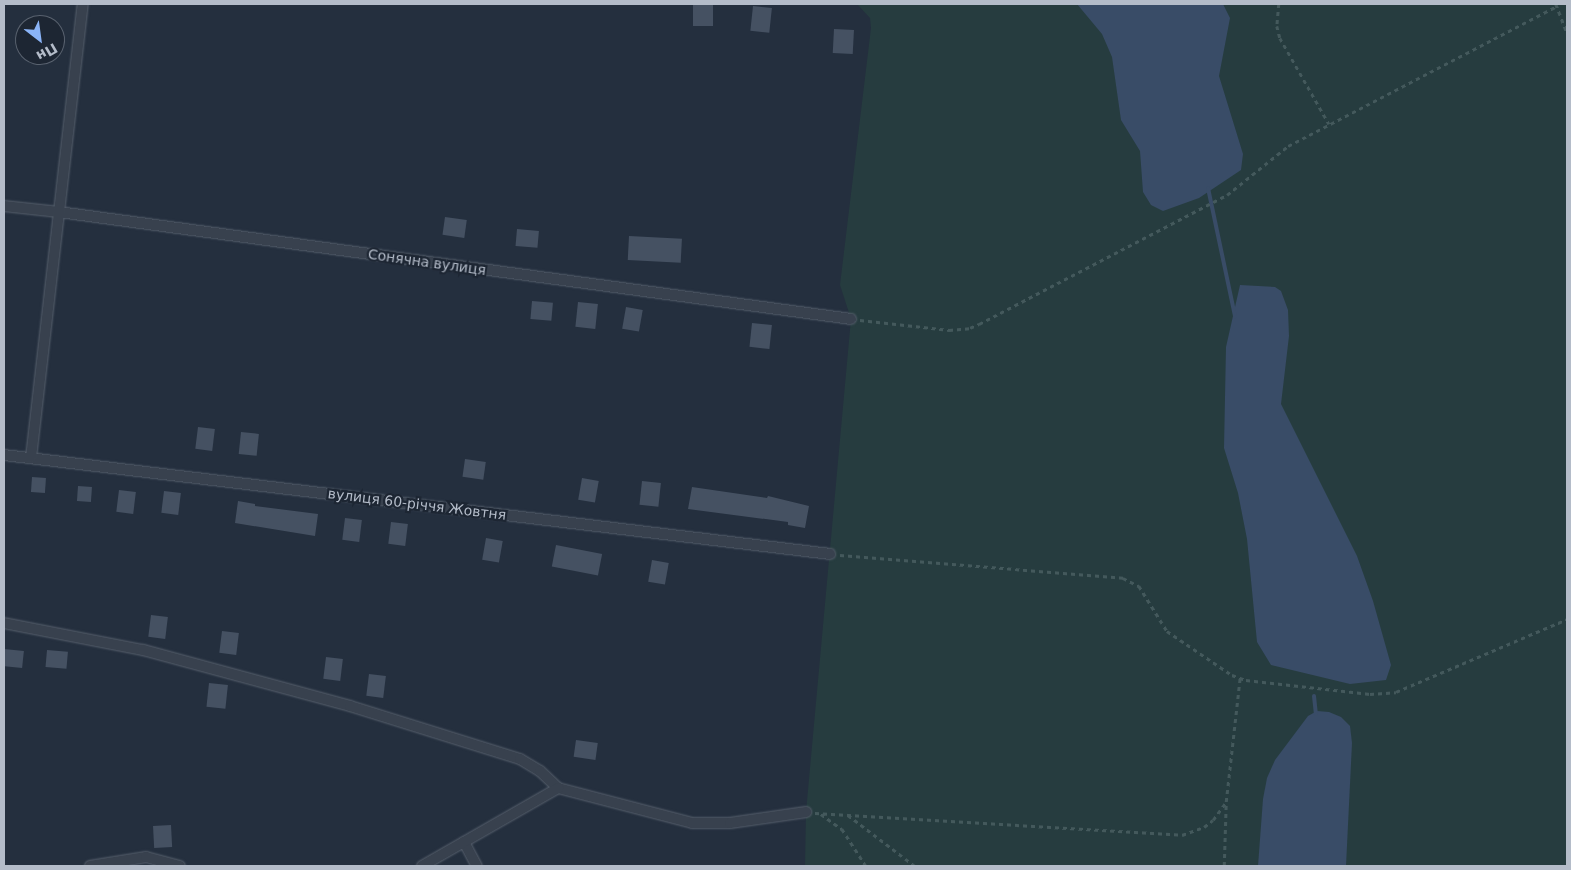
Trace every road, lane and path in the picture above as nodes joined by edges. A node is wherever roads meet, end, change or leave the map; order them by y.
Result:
1 (83, 4) edge
2 (1279, 4) edge
3 (1557, 5) edge
4 (1567, 32) edge
5 (1329, 124) junction
6 (4, 206) edge
7 (59, 212) junction
8 (851, 319) joint
9 (4, 455) edge
10 (31, 458) junction
11 (830, 554) joint
12 (1567, 619) edge
13 (4, 623) edge
14 (1240, 678) junction
15 (558, 788) junction
16 (1226, 802) junction
17 (806, 812) joint
18 (820, 813) junction
19 (847, 815) junction
20 (464, 842) junction
21 (90, 866) edge
22 (180, 866) edge
23 (422, 866) edge
24 (477, 866) edge
25 (866, 866) edge
26 (915, 866) edge
27 (1224, 866) edge

1 - 7 street
2 - 5 path
3 - 4 path
3 - 5 path
5 - 8 path
6 - 7 street, Сонячна вулиця
7 - 8 street, Сонячна вулиця
7 - 10 street
9 - 10 street, вулиця 60-річчя Жовтня
10 - 11 street, вулиця 60-річчя Жовтня
11 - 14 path
12 - 14 path
13 - 15 street
14 - 16 path
15 - 17 street
15 - 20 street
16 - 19 path
16 - 27 path
17 - 18 path
18 - 19 path
18 - 25 path
19 - 26 path
20 - 23 street
20 - 24 street
21 - 22 street

